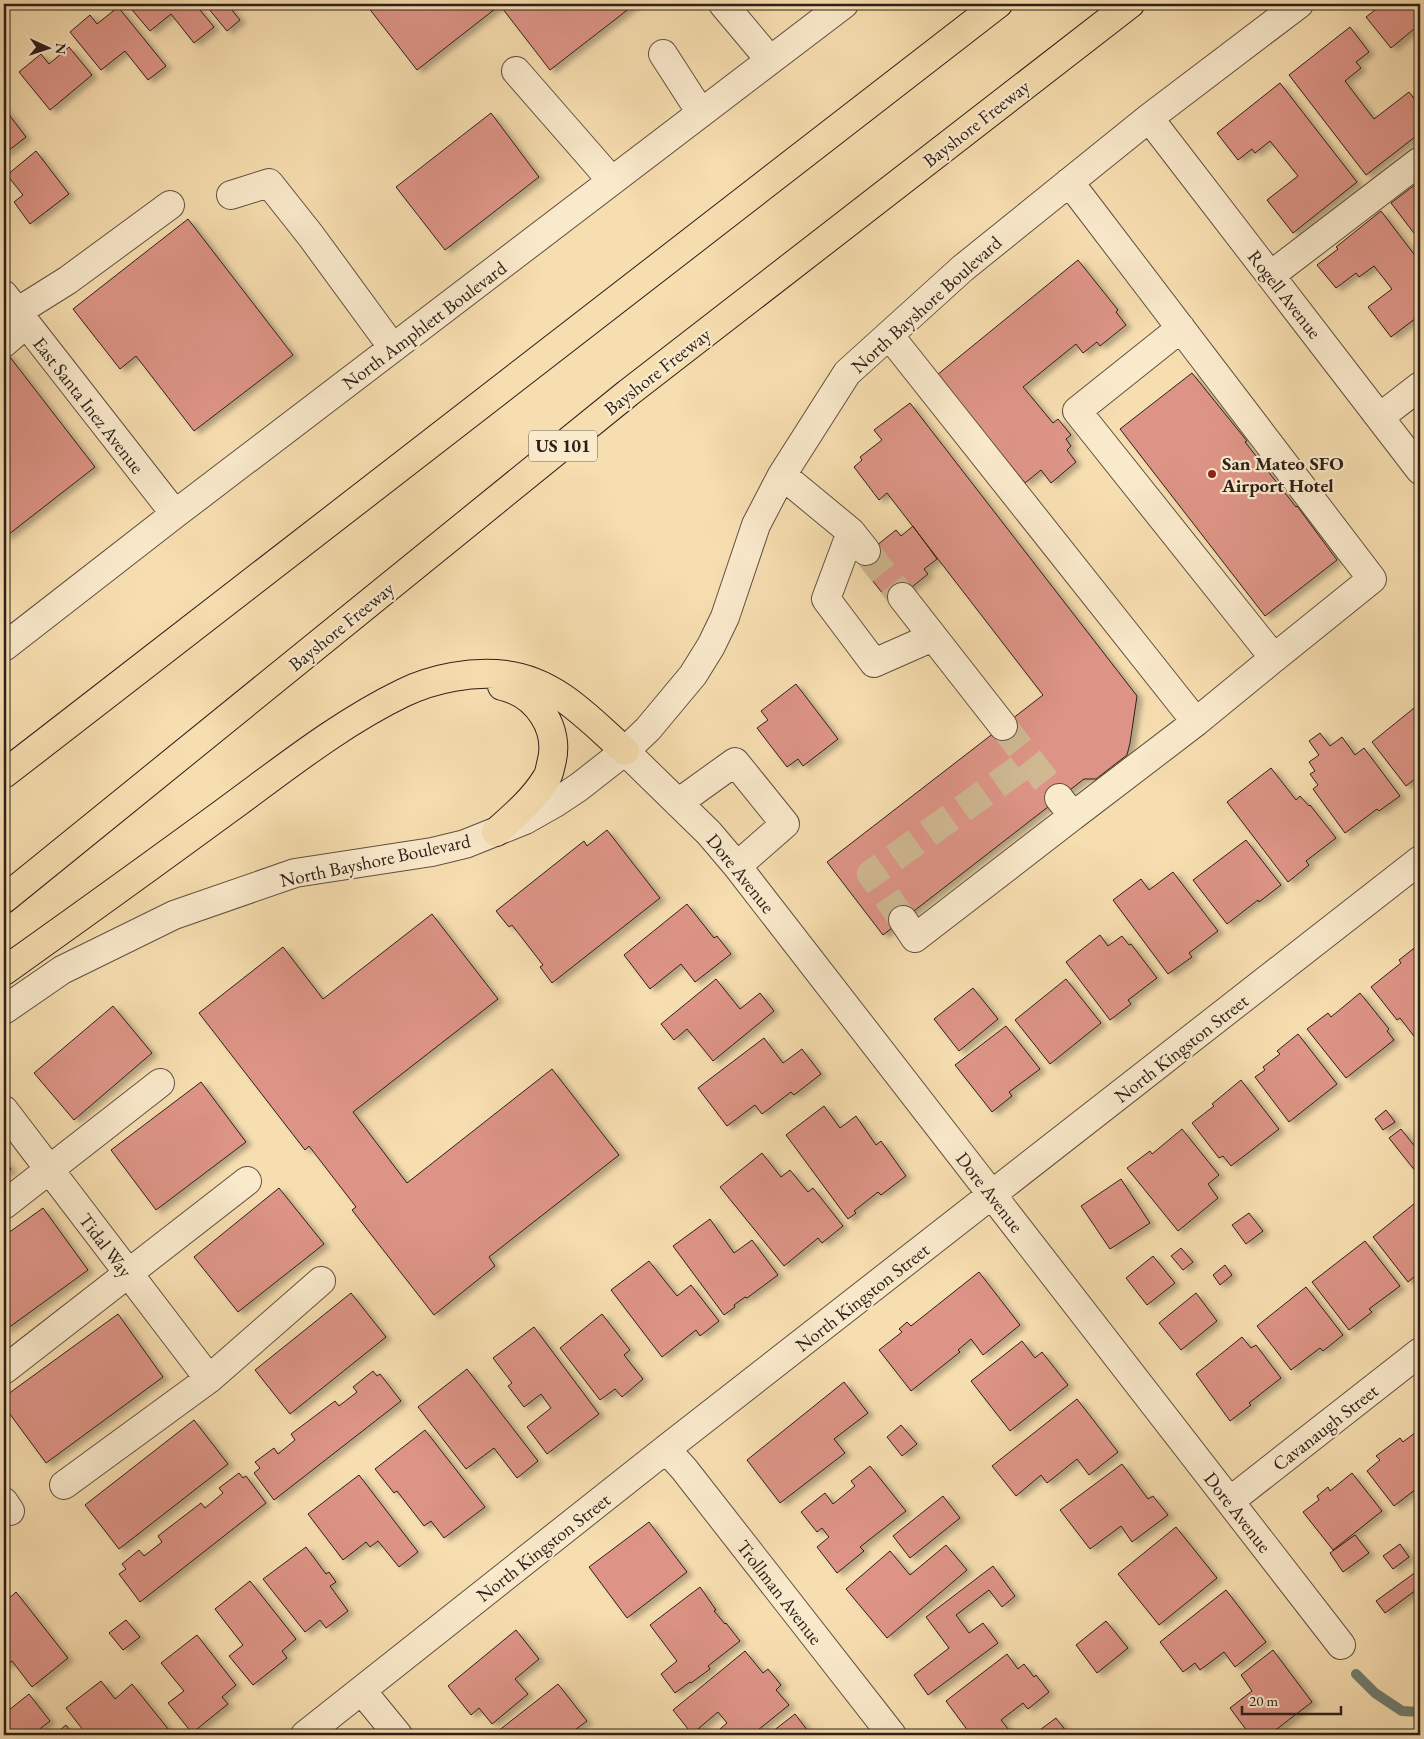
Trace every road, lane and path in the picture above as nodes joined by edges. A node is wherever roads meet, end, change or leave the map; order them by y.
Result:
1 (723, 4) edge
2 (844, 4) edge
3 (998, 4) edge
4 (1130, 4) edge
5 (1300, 4) edge
6 (663, 54) dead end
7 (770, 60) junction
8 (516, 72) dead end
9 (701, 113) junction
10 (1149, 118) junction
11 (1420, 161) edge
12 (612, 181) junction
13 (1069, 182) junction
14 (231, 195) dead end
15 (170, 205) dead end
16 (1271, 275) junction
17 (16, 311) edge
18 (1181, 328) junction
19 (889, 335) junction
20 (4, 343) edge
21 (393, 348) junction
22 (1420, 386) edge
23 (1380, 417) junction
24 (1420, 470) edge
25 (782, 474) junction
26 (175, 514) junction
27 (902, 597) tunnel mouth
28 (933, 637) junction
29 (4, 647) edge
30 (1274, 658) junction
31 (405, 692) junction
32 (1196, 722) junction
33 (1003, 726) tunnel mouth
34 (624, 751) junction
35 (4, 774) edge
36 (678, 803) junction
37 (496, 832) junction
38 (1420, 860) edge
39 (737, 866) junction
40 (4, 899) edge
41 (903, 920) tunnel mouth
42 (4, 971) edge
43 (4, 1010) edge
44 (160, 1083) dead end
45 (4, 1110) edge
46 (49, 1169) junction
47 (247, 1181) dead end
48 (993, 1195) junction
49 (4, 1205) edge
50 (128, 1274) junction
51 (321, 1281) dead end
52 (1420, 1352) edge
53 (4, 1370) edge
54 (209, 1379) junction
55 (666, 1449) junction
56 (64, 1485) dead end
57 (1230, 1501) junction
58 (1341, 1645) dead end
59 (362, 1691) junction
60 (306, 1735) edge
61 (398, 1735) edge
62 (892, 1735) edge

1 - 7 street
2 - 7 street, North Amphlett Boulevard
3 - 35 highway
4 - 40 highway, Bayshore Freeway / US 101
5 - 10 street, North Bayshore Boulevard
6 - 9 street
7 - 9 street, North Amphlett Boulevard
8 - 12 street
9 - 12 street, North Amphlett Boulevard
10 - 13 street, North Bayshore Boulevard
10 - 16 street, Rogell Avenue
11 - 16 street
12 - 21 street, North Amphlett Boulevard
13 - 18 street
13 - 19 street, North Bayshore Boulevard
14 - 21 street
15 - 17 street
16 - 23 street, Rogell Avenue
17 - 20 street
17 - 26 street, East Santa Inez Avenue
18 - 30 street
18 - 30 street
19 - 25 street, North Bayshore Boulevard
19 - 32 street
21 - 26 street, North Amphlett Boulevard
22 - 23 street
23 - 24 street, Rogell Avenue
25 - 28 street
25 - 34 street, North Bayshore Boulevard
26 - 29 street, North Amphlett Boulevard
27 - 28 street
28 - 33 street
30 - 32 street
31 - 34 highway
31 - 37 highway
31 - 42 highway
32 - 41 street
34 - 36 street, Dore Avenue
34 - 37 street, North Bayshore Boulevard
36 - 39 street, Dore Avenue
36 - 39 street
37 - 43 street, North Bayshore Boulevard
38 - 48 street, North Kingston Street
39 - 48 street, Dore Avenue
44 - 46 street
45 - 46 street, Tidal Way
46 - 49 street
46 - 50 street, Tidal Way
47 - 50 street
48 - 55 street, North Kingston Street
48 - 57 street, Dore Avenue
50 - 53 street
50 - 54 street, Tidal Way
51 - 54 street
52 - 57 street, Cavanaugh Street
54 - 56 street
55 - 59 street, North Kingston Street
55 - 62 street, Trollman Avenue
57 - 58 street, Dore Avenue
59 - 60 street, North Kingston Street
59 - 61 street

